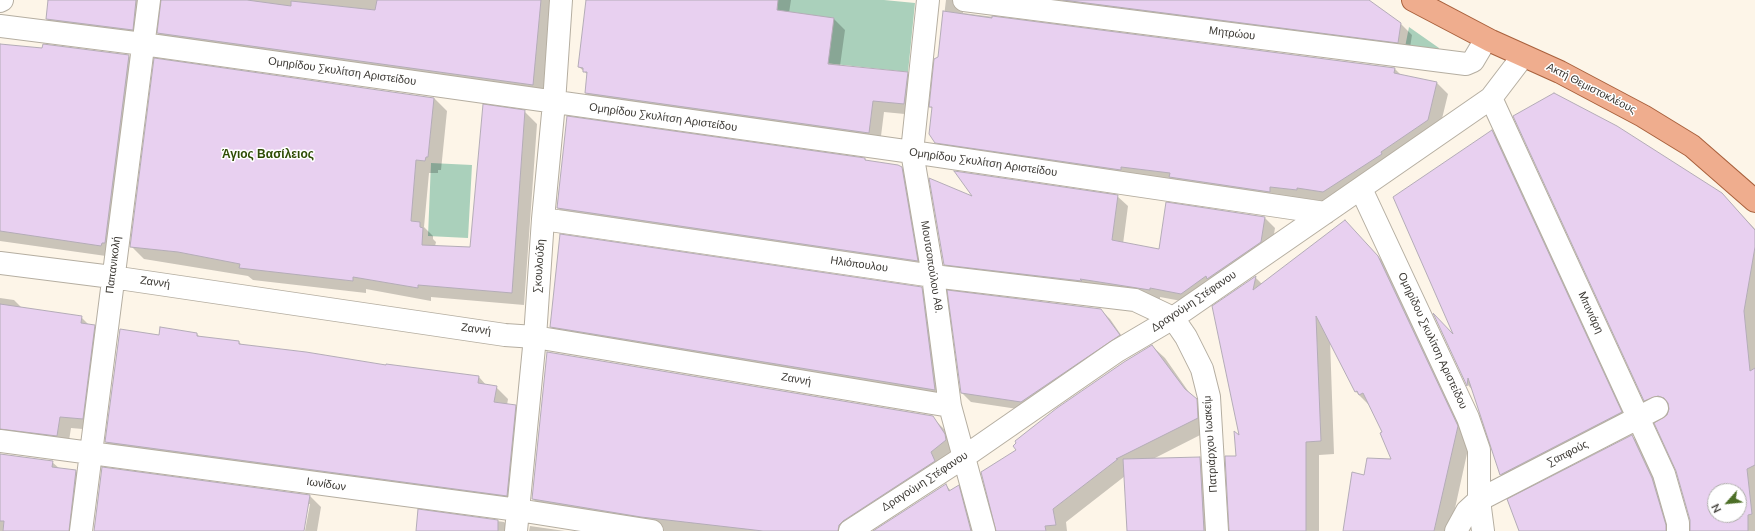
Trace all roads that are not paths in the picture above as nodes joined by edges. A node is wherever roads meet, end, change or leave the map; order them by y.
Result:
1 (149, 0) edge
2 (561, 0) edge
3 (928, 0) edge
4 (964, 0) edge
5 (1413, 0) edge
6 (0, 26) edge
7 (1486, 39) junction
8 (143, 44) junction
9 (1523, 56) junction
10 (1491, 98) junction
11 (554, 103) junction
12 (912, 152) junction
13 (1361, 189) junction
14 (1755, 201) edge
15 (1324, 213) junction
16 (543, 219) junction
17 (0, 263) edge
18 (933, 276) junction
19 (112, 277) junction
20 (1173, 318) junction
21 (535, 337) junction
22 (950, 406) junction
23 (1648, 413) junction
24 (0, 441) edge
25 (90, 454) junction
26 (964, 457) junction
27 (1479, 500) junction
28 (517, 521) edge
29 (81, 531) edge
30 (652, 531) edge
31 (850, 531) edge
32 (984, 531) edge
33 (1217, 531) edge
34 (1456, 531) edge
35 (1483, 531) edge
36 (1678, 531) edge

1 - 8 street, Παπανικολή
2 - 11 street, Σκουλούδη
3 - 12 street, Μουτσοπούλου Αθ.
4 - 7 street, Μητρώου
5 - 7 main road, Ακτή Θεμιστοκλέους
6 - 8 street, Ομηρίδου Σκυλίτση Αριστείδου
7 - 9 main road, Ακτή Θεμιστοκλέους
8 - 11 street, Ομηρίδου Σκυλίτση Αριστείδου
8 - 19 street, Παπανικολή
9 - 10 street, Δραγούμη Στέφανου
9 - 14 main road, Ακτή Θεμιστοκλέους
10 - 13 street, Δραγούμη Στέφανου
10 - 23 street, Μπινιάρη
11 - 12 street, Ομηρίδου Σκυλίτση Αριστείδου
11 - 16 street, Σκουλούδη
12 - 15 street, Ομηρίδου Σκυλίτση Αριστείδου
12 - 18 street, Μουτσοπούλου Αθ.
13 - 15 street, Δραγούμη Στέφανου
13 - 27 street, Ομηρίδου Σκυλίτση Αριστείδου
15 - 20 street, Δραγούμη Στέφανου
16 - 18 street, Ηλιόπουλου
16 - 21 street, Σκουλούδη
17 - 19 street, Ζαννή
18 - 20 street, Ηλιόπουλου
18 - 22 street, Μουτσοπούλου Αθ.
19 - 21 street, Ζαννή
19 - 25 street, Παπανικολή
20 - 26 street, Δραγούμη Στέφανου
20 - 33 street, Πατριάρχου Ιωακείμ
21 - 22 street, Ζαννή
21 - 28 street, Σκουλούδη
22 - 26 street, Μουτσοπούλου Αθ.
23 - 27 street, Σαπφούς
23 - 36 street, Μπινιάρη
24 - 25 street, Ιωνίδων
25 - 28 street, Ιωνίδων
25 - 29 street, Παπανικολή
26 - 31 street, Δραγούμη Στέφανου
26 - 32 street, Μουτσοπούλου Αθ.
27 - 34 street, Σαπφούς
27 - 35 street, Ομηρίδου Σκυλίτση Αριστείδου
28 - 30 street, Ιωνίδων

